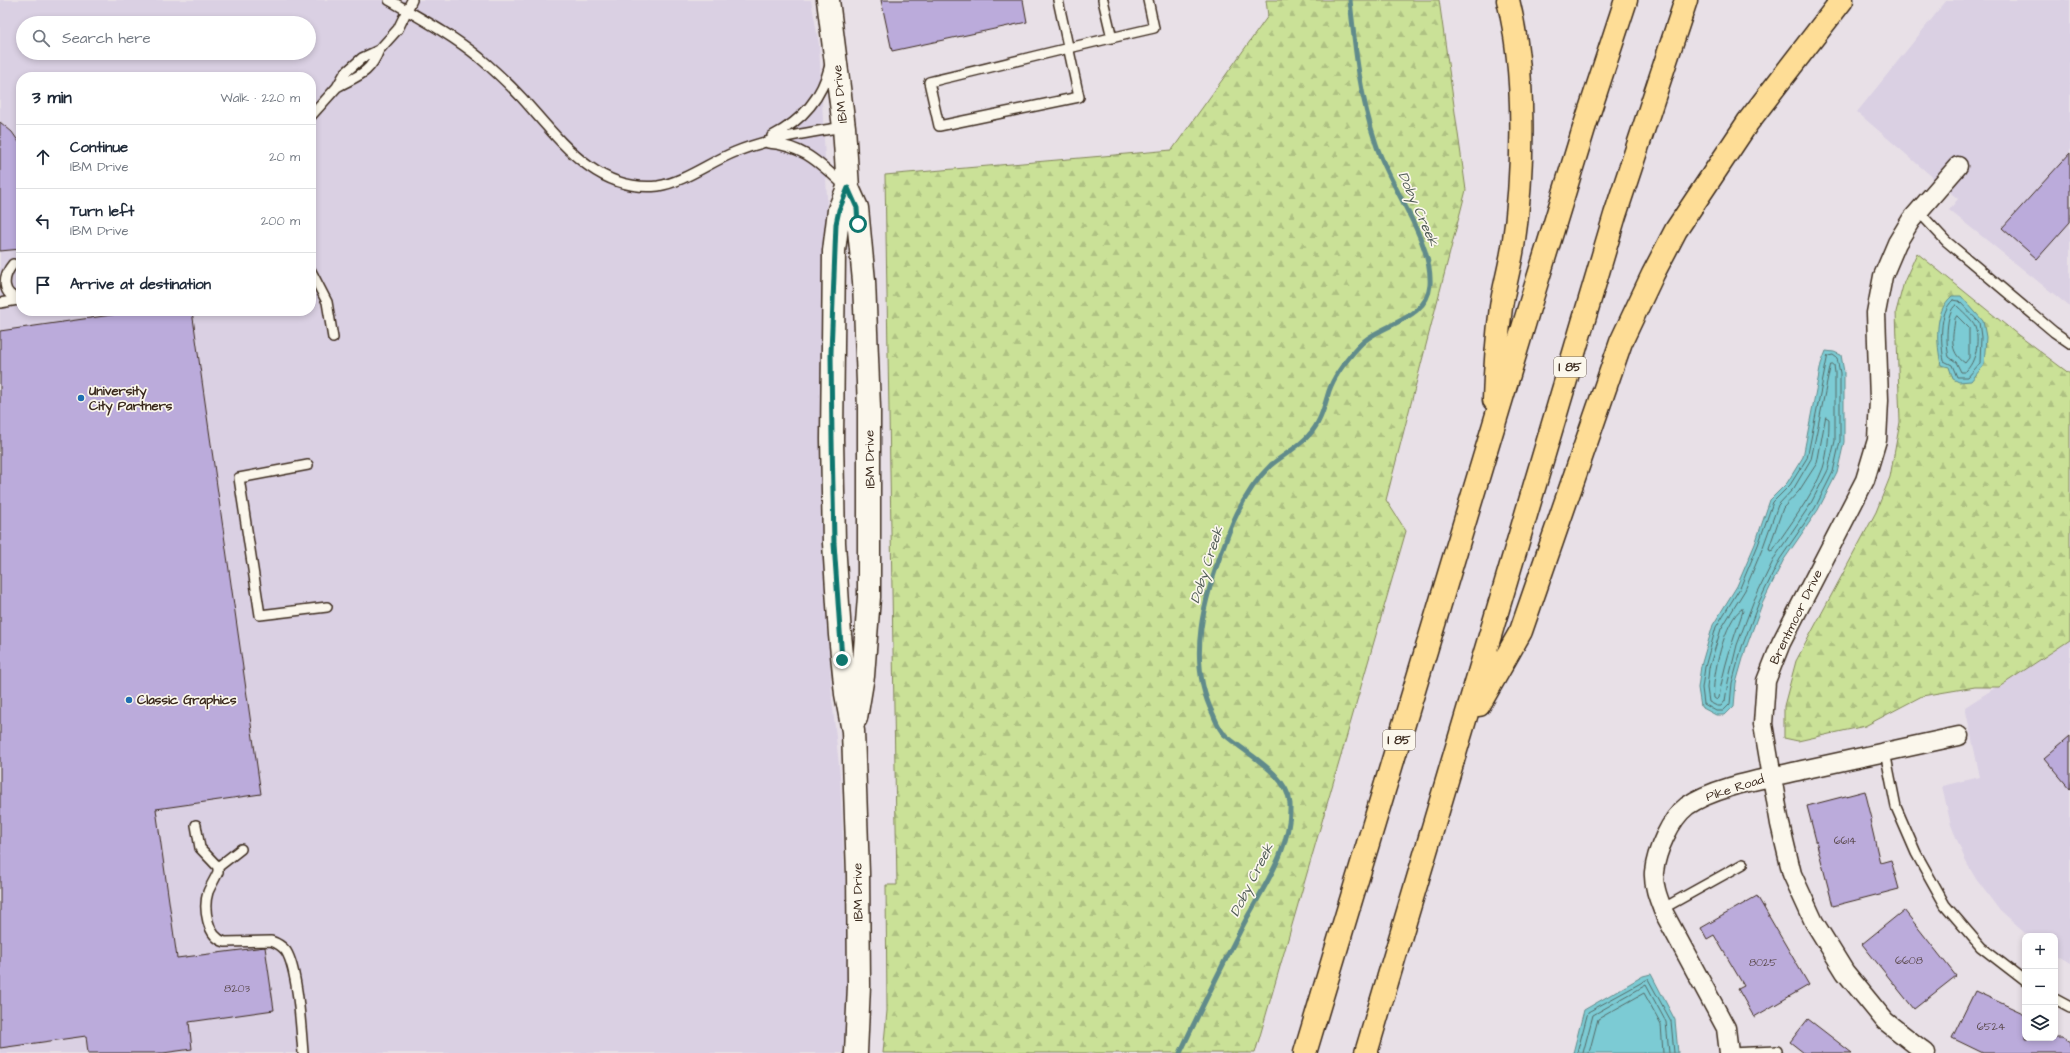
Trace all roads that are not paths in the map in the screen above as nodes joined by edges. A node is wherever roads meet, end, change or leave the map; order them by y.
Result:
1 (388, 0) edge
2 (412, 0) edge
3 (828, 0) edge
4 (1058, 0) edge
5 (1103, 0) edge
6 (1148, 0) edge
7 (1508, 0) edge
8 (1626, 0) edge
9 (1686, 0) edge
10 (1842, 0) edge
11 (407, 10) junction
12 (1112, 38) junction
13 (834, 42) junction
14 (1069, 48) junction
15 (316, 110) edge
16 (844, 127) junction
17 (756, 144) junction
18 (1958, 166) dead end
19 (848, 188) junction
20 (1919, 212) junction
21 (16, 262) edge
22 (13, 264) junction
23 (0, 272) edge
24 (316, 281) edge
25 (16, 298) edge
26 (16, 301) edge
27 (0, 303) edge
28 (334, 338) dead end
29 (2070, 343) edge
30 (1493, 428) junction
31 (308, 465) dead end
32 (327, 607) dead end
33 (853, 731) junction
34 (1959, 736) dead end
35 (1460, 737) junction
36 (1885, 752) junction
37 (1772, 777) junction
38 (196, 825) dead end
39 (241, 849) dead end
40 (1743, 864) dead end
41 (218, 867) junction
42 (1662, 909) junction
43 (2022, 979) edge
44 (2058, 1001) edge
45 (2070, 1007) edge
46 (1777, 1051) dead end
47 (1923, 1052) edge
48 (303, 1053) edge
49 (856, 1053) edge
50 (1305, 1053) edge
51 (1366, 1053) edge
52 (1729, 1053) edge

1 - 11 lane
2 - 11 lane
3 - 13 street, IBM Drive
4 - 14 lane
5 - 12 lane
6 - 12 lane
7 - 30 highway
8 - 30 highway, I 85
9 - 35 highway, I 85
10 - 35 highway
11 - 15 lane
11 - 17 lane
12 - 14 lane
13 - 16 street, IBM Drive
13 - 17 lane
14 - 14 lane
16 - 17 lane
16 - 19 street, IBM Drive
17 - 19 lane
18 - 20 street, Brentmoor Drive
19 - 33 street, IBM Drive
19 - 33 street, IBM Drive
20 - 29 lane
20 - 37 street, Brentmoor Drive
21 - 22 lane
22 - 23 lane
22 - 25 lane
24 - 28 lane
26 - 27 lane
30 - 50 highway, I 85
31 - 32 lane
33 - 49 street, IBM Drive
34 - 36 street, Pike Road
35 - 51 highway, I 85
36 - 37 street, Pike Road
36 - 43 lane
37 - 42 street, Pike Road
37 - 47 street, Brentmoor Drive
38 - 41 lane
39 - 41 lane
40 - 42 lane
41 - 48 lane
42 - 52 street, Pike Road
44 - 45 lane
46 - 52 lane

